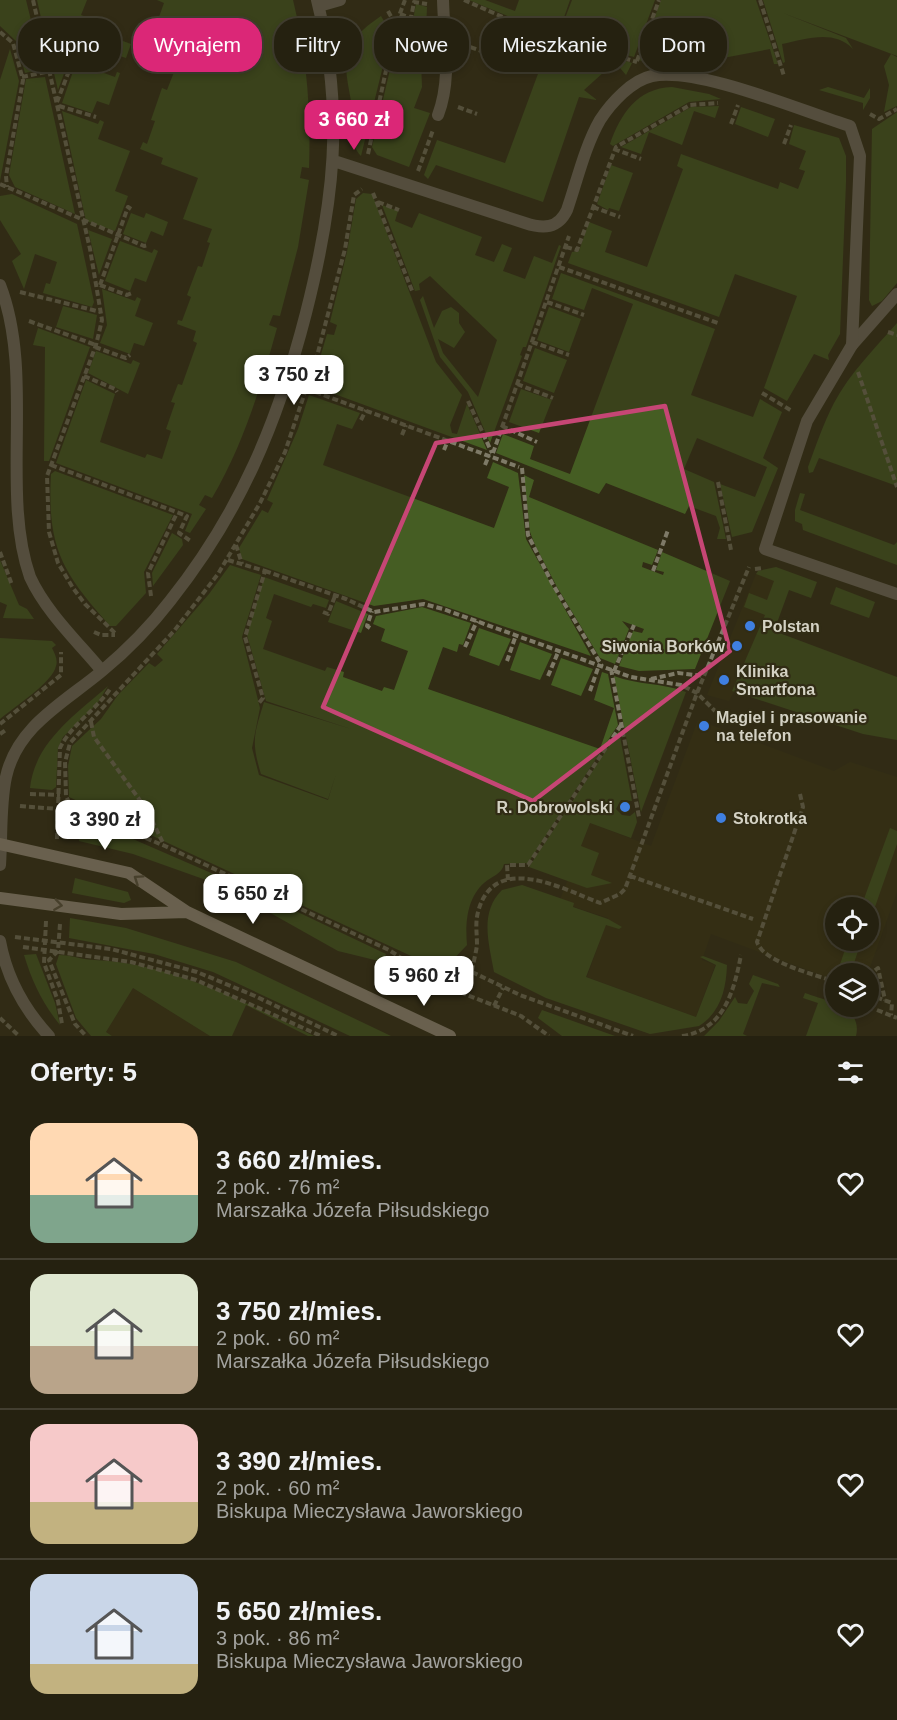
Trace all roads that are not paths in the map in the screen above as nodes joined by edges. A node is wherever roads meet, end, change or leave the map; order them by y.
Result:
1 (340, 0) edge
2 (318, 3) edge
3 (443, 4) edge
4 (438, 115) road end
5 (334, 161) junction
6 (1, 286) edge
7 (897, 294) edge
8 (852, 345) junction
9 (897, 594) edge
10 (102, 671) junction
11 (1, 844) edge
12 (0, 865) edge
13 (0, 898) edge
14 (187, 912) junction
15 (0, 941) edge
16 (49, 1036) edge
17 (450, 1036) edge

1 - 2 street
2 - 5 street
3 - 4 street
5 - 8 street
5 - 10 street
6 - 10 street
7 - 8 street
8 - 9 street
10 - 11 street
11 - 12 street
14 -> 11 street
13 -> 14 street
14 - 17 street
15 - 16 street

